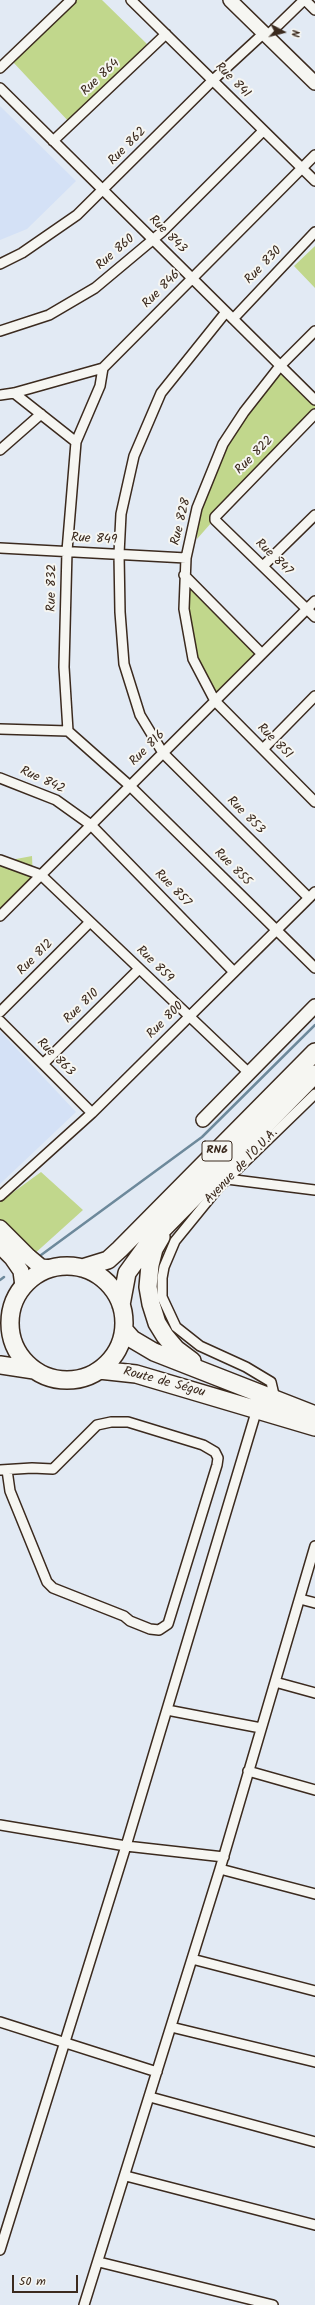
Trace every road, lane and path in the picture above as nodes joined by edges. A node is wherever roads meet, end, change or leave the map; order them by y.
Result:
1 (71, 0) edge
2 (131, 0) edge
3 (230, 0) edge
4 (307, 1) edge
5 (315, 10) edge
6 (166, 34) junction
7 (266, 34) junction
8 (0, 68) edge
9 (213, 80) junction
10 (315, 83) edge
11 (0, 88) edge
12 (263, 130) junction
13 (53, 140) junction
14 (315, 155) edge
15 (302, 168) junction
16 (315, 181) edge
17 (103, 190) junction
18 (315, 232) edge
19 (153, 239) junction
20 (0, 264) edge
21 (192, 279) junction
22 (230, 315) junction
23 (315, 331) edge
24 (0, 332) edge
25 (280, 366) junction
26 (103, 368) junction
27 (14, 393) junction
28 (0, 395) edge
29 (315, 400) edge
30 (40, 414) junction
31 (315, 414) edge
32 (76, 442) junction
33 (0, 450) edge
34 (315, 515) edge
35 (214, 517) joint
36 (0, 548) edge
37 (67, 551) junction
38 (119, 554) junction
39 (186, 558) junction
40 (263, 566) junction
41 (184, 575) junction
42 (315, 601) edge
43 (307, 609) junction
44 (315, 617) edge
45 (262, 654) junction
46 (315, 696) edge
47 (215, 701) junction
48 (0, 729) edge
49 (68, 731) junction
50 (263, 749) junction
51 (163, 753) junction
52 (0, 778) edge
53 (130, 786) junction
54 (314, 798) edge
55 (90, 825) junction
56 (0, 860) edge
57 (41, 875) junction
58 (312, 895) edge
59 (0, 916) edge
60 (90, 922) junction
61 (276, 930) junction
62 (315, 968) edge
63 (139, 969) junction
64 (234, 972) junction
65 (315, 1006) edge
66 (0, 1012) edge
67 (189, 1016) junction
68 (0, 1021) edge
69 (315, 1052) edge
70 (43, 1064) junction
71 (250, 1074) junction
72 (315, 1074) edge
73 (315, 1094) edge
74 (92, 1113) junction
75 (203, 1120) dead end
76 (227, 1171) junction
77 (219, 1187) junction
78 (315, 1190) edge
79 (0, 1196) edge
80 (173, 1217) junction
81 (0, 1228) edge
82 (0, 1246) edge
83 (52, 1268) junction
84 (82, 1268) junction
85 (24, 1286) junction
86 (121, 1305) junction
87 (10, 1316) junction
88 (124, 1330) junction
89 (0, 1332) edge
90 (0, 1365) edge
91 (34, 1370) junction
92 (99, 1370) junction
93 (217, 1376) junction
94 (275, 1399) junction
95 (257, 1409) junction
96 (315, 1415) edge
97 (315, 1427) edge
98 (4, 1470) edge
99 (315, 1546) edge
100 (300, 1599) junction
101 (315, 1603) edge
102 (274, 1682) junction
103 (315, 1693) edge
104 (167, 1710) junction
105 (261, 1728) junction
106 (248, 1771) junction
107 (315, 1790) edge
108 (0, 1825) edge
109 (126, 1846) junction
110 (224, 1857) junction
111 (220, 1869) junction
112 (315, 1894) edge
113 (192, 1959) junction
114 (315, 1991) edge
115 (0, 2022) edge
116 (171, 2027) junction
117 (65, 2042) junction
118 (315, 2062) edge
119 (158, 2072) junction
120 (150, 2097) junction
121 (315, 2142) edge
122 (126, 2176) junction
123 (315, 2225) edge
124 (0, 2250) edge
125 (99, 2262) junction
126 (84, 2305) edge
127 (273, 2305) edge

1 - 8 street
2 - 6 street, Rue 841
3 - 7 street
4 - 5 street
4 - 7 street, Rue 862
6 - 9 street, Rue 841
6 - 13 street, Rue 864
7 - 9 street, Rue 862
7 - 10 street
9 - 12 street, Rue 841
9 - 17 street, Rue 862
11 - 13 street, Rue 843
12 - 15 street, Rue 841
12 - 19 street, Rue 860
13 - 17 street, Rue 843
14 - 15 street, Rue 846
15 - 16 street, Rue 841
15 - 21 street, Rue 846
17 - 19 street, Rue 843
17 - 20 street, Rue 862
18 - 22 street, Rue 830
19 - 21 street, Rue 843
19 - 24 street, Rue 860
21 - 22 street, Rue 843
21 - 26 street, Rue 846
22 - 25 street, Rue 843
22 - 38 street, Rue 830
23 - 25 street, Rue 828
25 - 29 street, Rue 843
25 - 39 street, Rue 828
26 - 27 street, Rue 846
26 - 32 street, Rue 832
27 - 28 street, Rue 846
27 - 30 street
30 - 32 street
30 - 33 street
31 - 35 street, Rue 822
32 - 37 street, Rue 832
34 - 40 street
35 - 40 street, Rue 847
36 - 37 street, Rue 849
37 - 38 street, Rue 849
37 - 49 street, Rue 832
38 - 39 street, Rue 849
38 - 51 street, Rue 853
39 - 41 street, Rue 828
40 - 43 street, Rue 847
41 - 45 street
41 - 47 street, Rue 828
42 - 43 street, Rue 816
43 - 44 street, Rue 847
43 - 45 street, Rue 816
45 - 47 street, Rue 816
46 - 50 street
47 - 50 street, Rue 851
47 - 51 street, Rue 816
48 - 49 street
49 - 53 street
50 - 54 street, Rue 851
51 - 53 street, Rue 816
51 - 58 street, Rue 853
52 - 55 street, Rue 842
53 - 55 street, Rue 816
53 - 61 street, Rue 855
55 - 57 street, Rue 816
55 - 64 street, Rue 857
56 - 57 street
57 - 59 street, Rue 816
57 - 60 street, Rue 859
58 - 61 street, Rue 800
60 - 63 street, Rue 859
60 - 66 street, Rue 812
61 - 62 street, Rue 855
61 - 64 street, Rue 800
63 - 67 street, Rue 859
63 - 70 street, Rue 810
64 - 67 street, Rue 800
65 - 71 street
67 - 71 street, Rue 859
67 - 74 street, Rue 800
68 - 70 street, Rue 863
69 - 84 highway, RN6
70 - 74 street, Rue 863
71 - 75 street
72 - 76 highway, Avenue de l'O.U.A. / RN6
73 - 76 street, Avenue de l'O.U.A.
74 - 79 street, Rue 800
76 - 77 street
76 - 77 street, Avenue de l'O.U.A.
76 - 78 street
76 - 80 highway, Avenue de l'O.U.A. / RN6
77 - 94 street, Avenue de l'O.U.A.
80 - 86 highway, Avenue de l'O.U.A. / RN6
80 - 93 highway
81 - 83 main road
82 - 85 main road
83 - 84 highway
83 - 85 highway
84 - 86 highway
85 - 87 highway
86 - 88 highway
87 - 89 highway
87 - 91 highway
88 - 92 highway, Route de Ségou
88 - 93 highway, Route de Ségou
90 - 91 highway
91 - 92 highway
92 - 95 highway, Route de Ségou
93 - 94 highway, Route de Ségou
94 - 96 highway, Route de Ségou
95 - 97 highway, Route de Ségou
95 - 104 street
98 - 98 street
99 - 100 street
100 - 101 street
100 - 102 street
102 - 103 street
102 - 105 street
104 - 105 street
104 - 109 street
105 - 106 street
106 - 107 street
106 - 110 street
108 - 109 street
109 - 110 street
109 - 117 street
110 - 111 street
111 - 112 street
111 - 113 street
113 - 114 street
113 - 116 street
115 - 117 street
116 - 118 street
116 - 119 street
117 - 119 street
117 - 124 street
119 - 120 street
120 - 121 street
120 - 122 street
122 - 123 street
122 - 125 street
125 - 126 street
125 - 127 street

